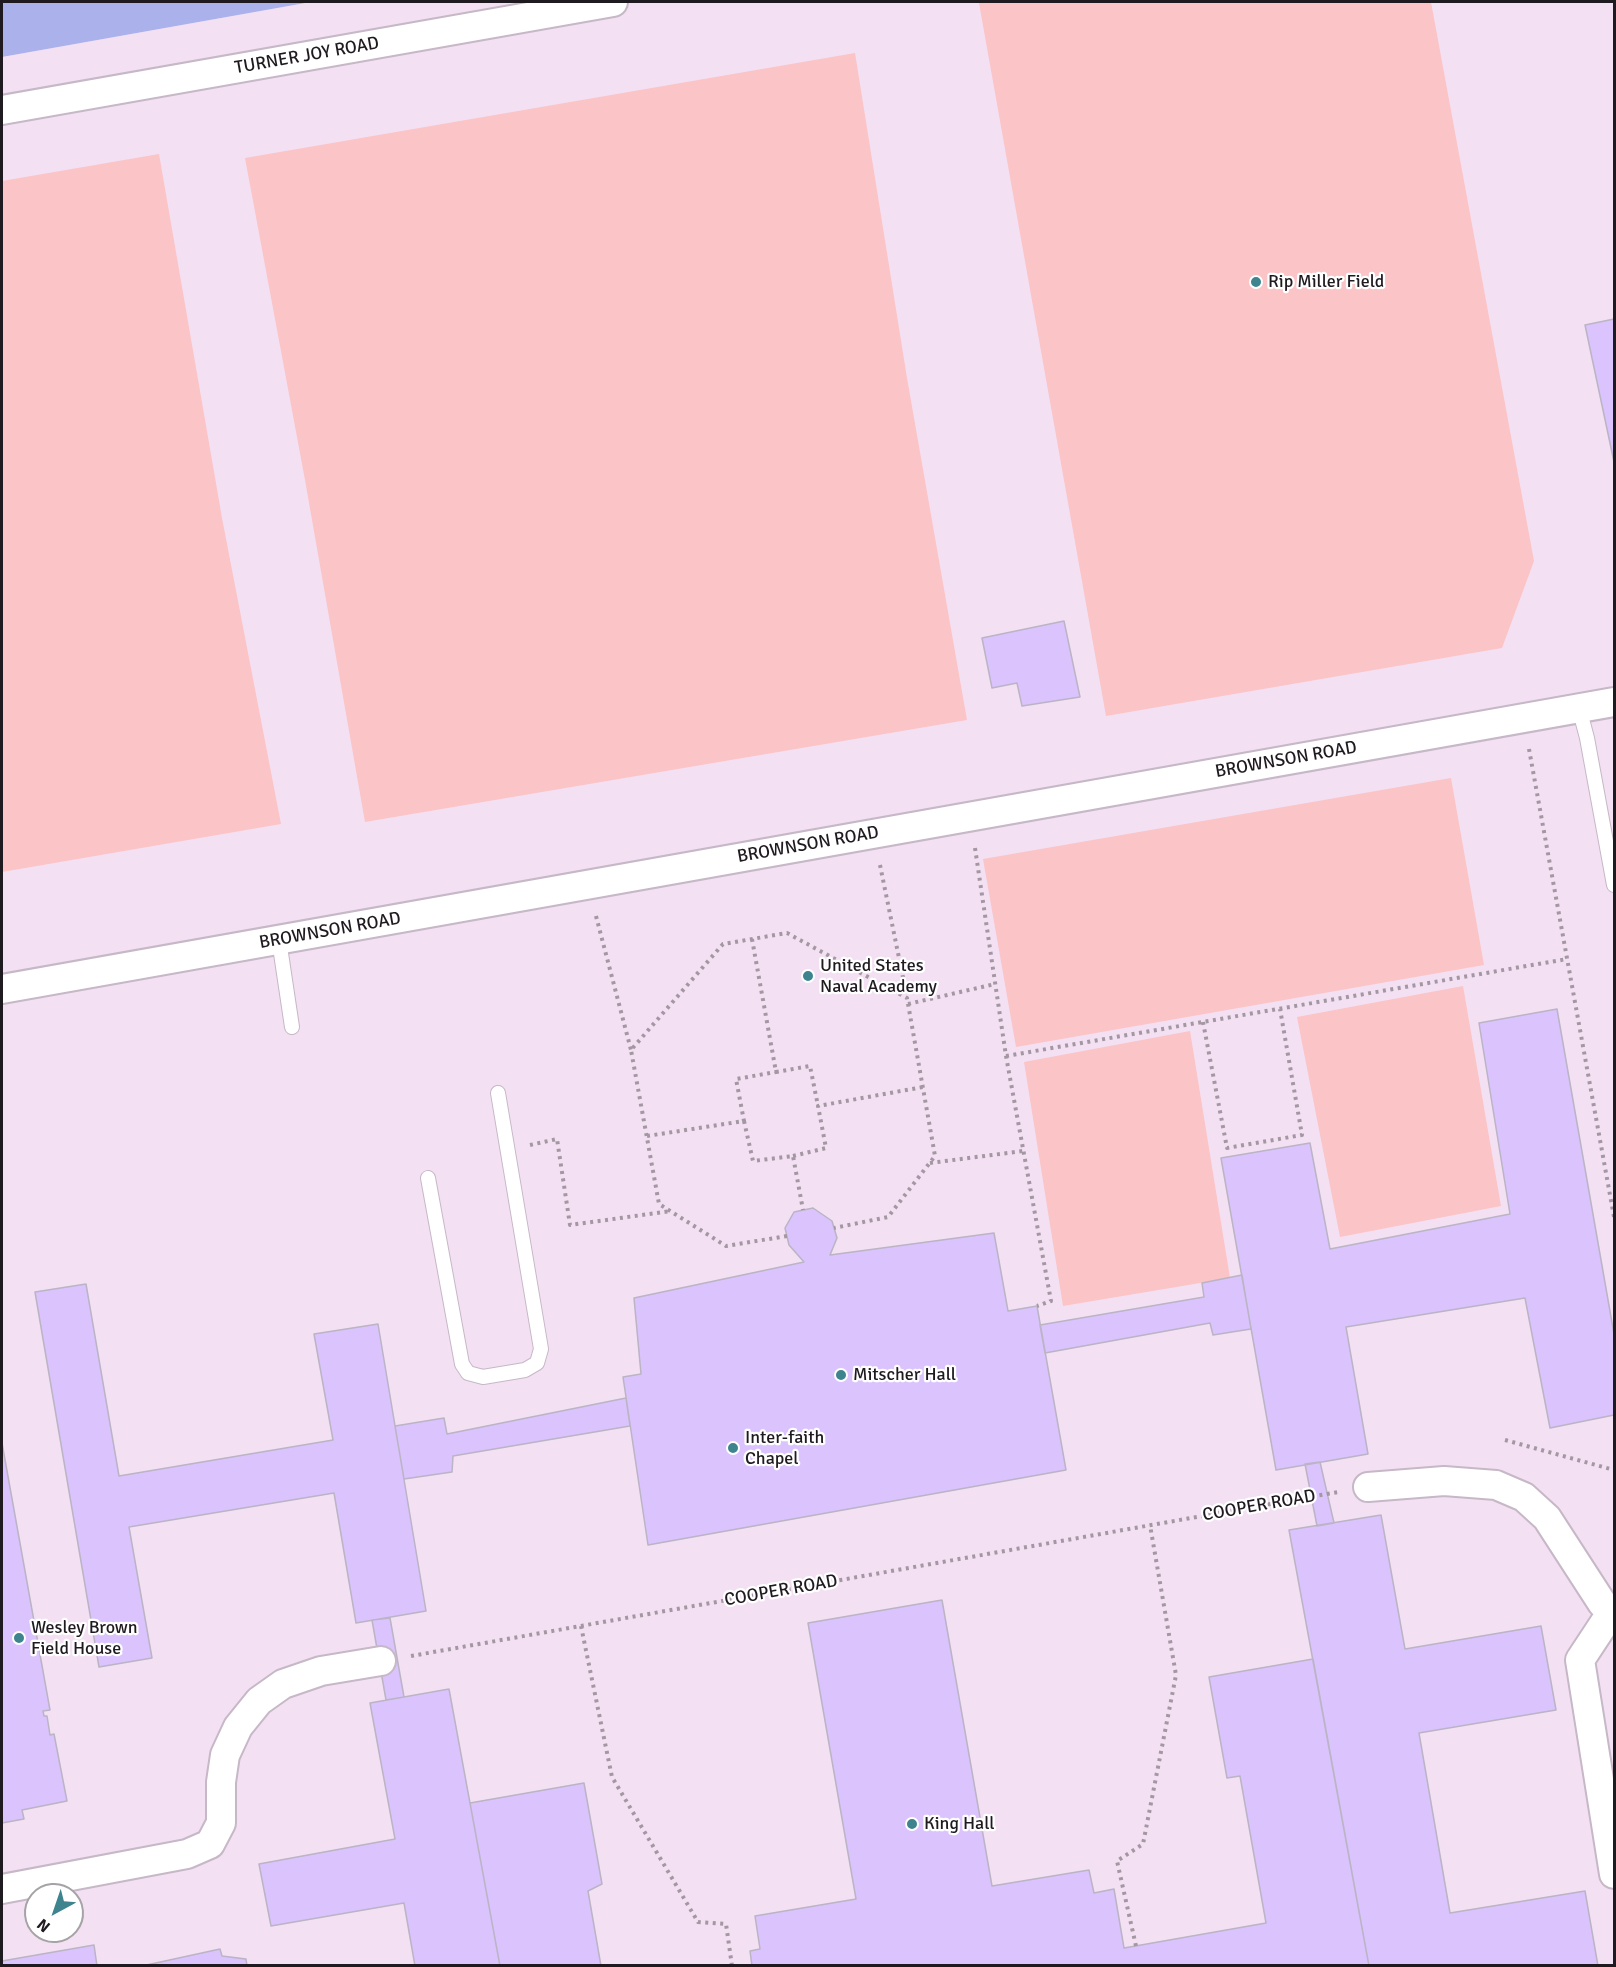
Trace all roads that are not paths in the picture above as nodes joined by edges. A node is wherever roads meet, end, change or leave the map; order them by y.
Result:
1 (613, 2) edge
2 (2, 110) edge
3 (1614, 702) edge
4 (1579, 708) junction
5 (1614, 885) edge
6 (279, 940) junction
7 (2, 989) edge
8 (292, 1027) dead end
9 (498, 1092) dead end
10 (428, 1179) dead end
11 (1368, 1487) road end
12 (1613, 1614) edge
13 (381, 1661) road end
14 (1614, 1874) edge
15 (2, 1889) edge

1 - 2 street, TURNER JOY ROAD
3 - 4 street, BROWNSON ROAD
4 - 5 lane
4 - 6 street, BROWNSON ROAD
6 - 7 street, BROWNSON ROAD
6 - 8 lane
9 - 10 lane
11 - 12 street
12 - 14 street
13 - 15 street

